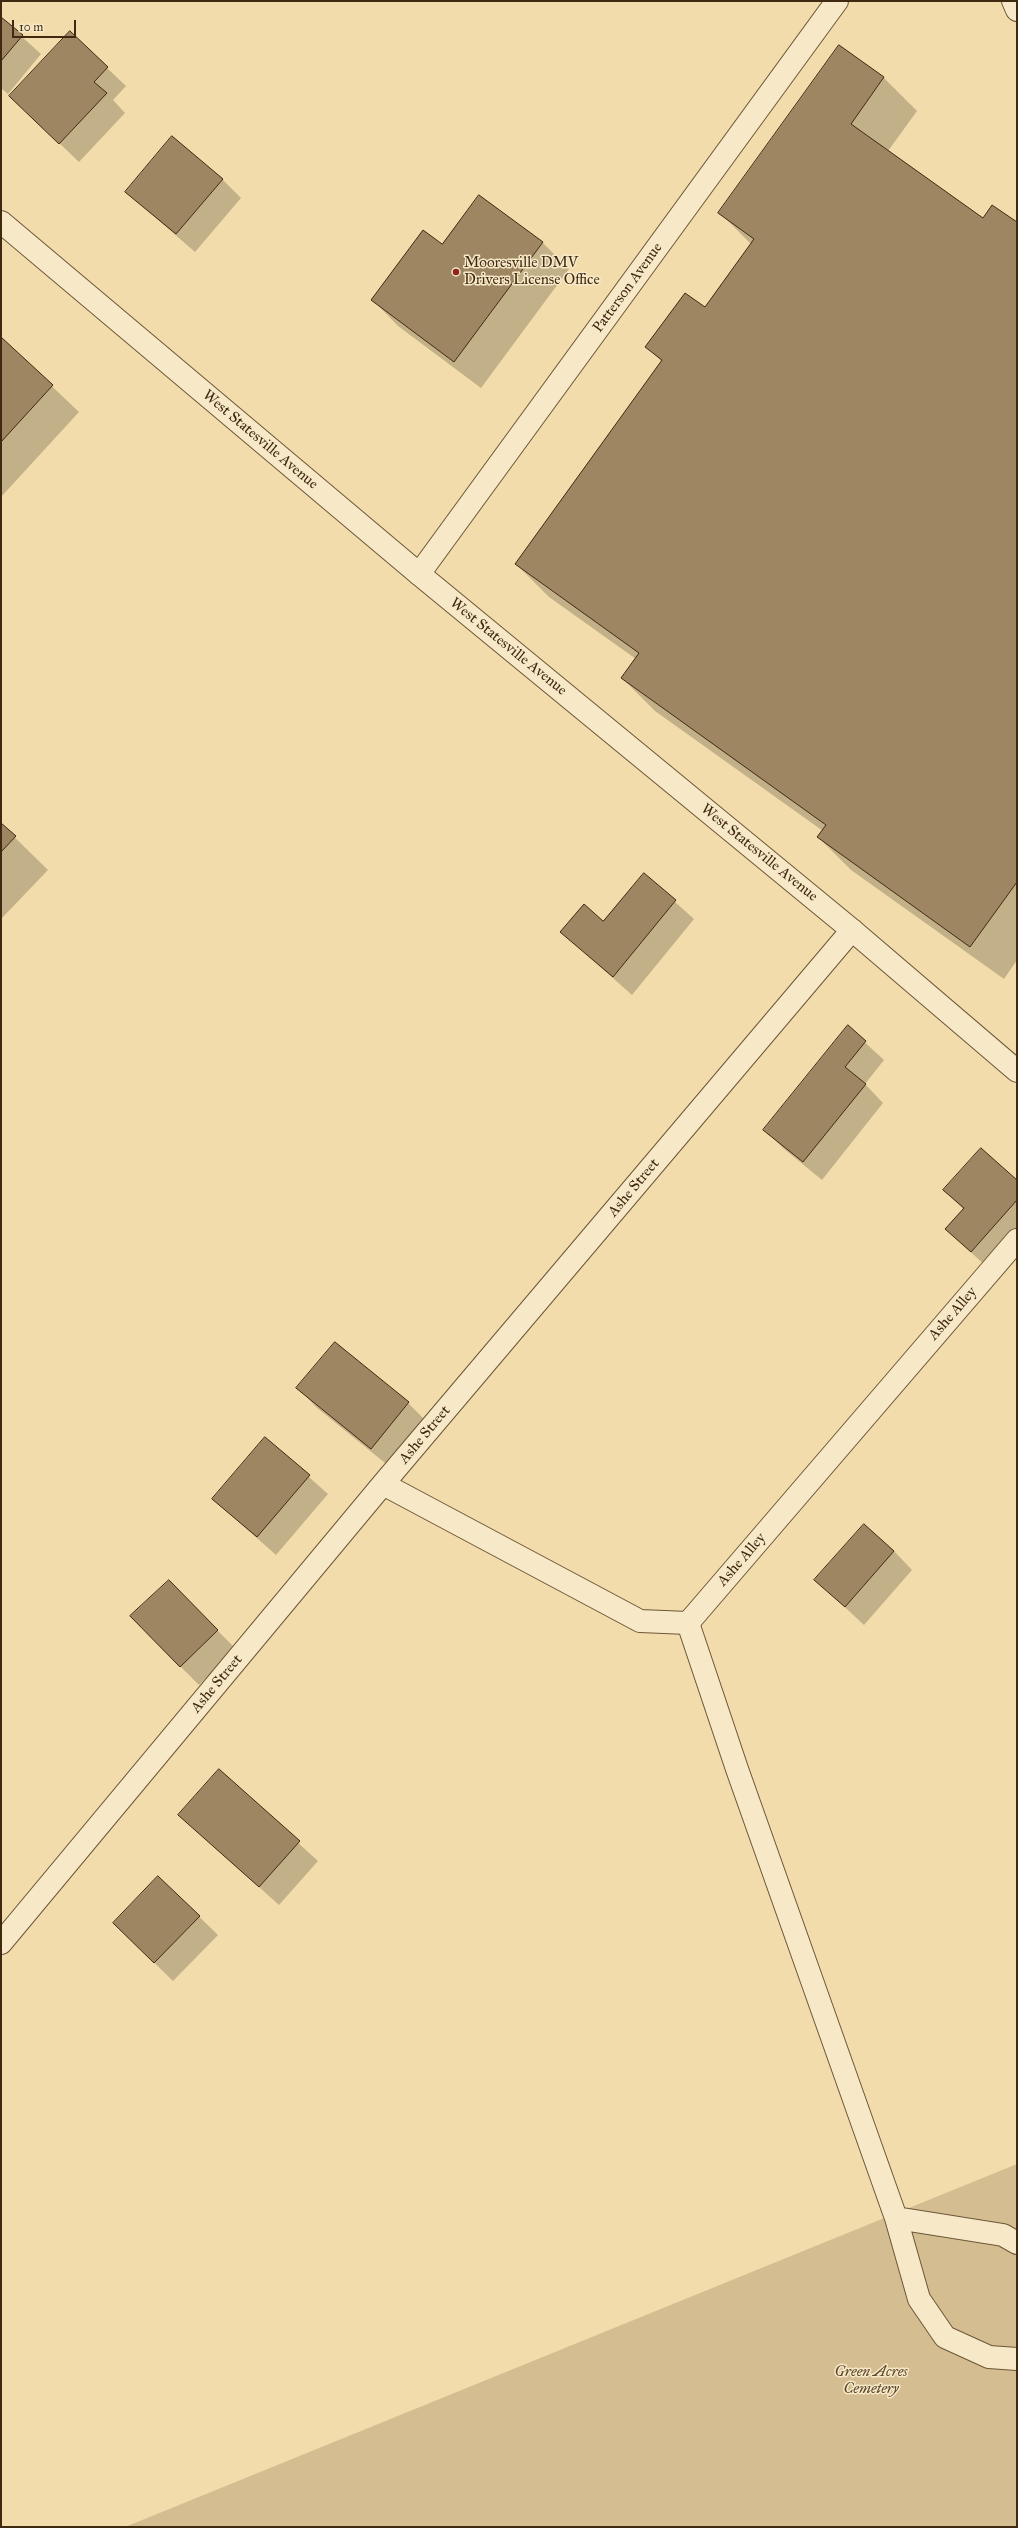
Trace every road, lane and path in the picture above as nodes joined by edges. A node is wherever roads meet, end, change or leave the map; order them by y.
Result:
1 (837, 1) edge
2 (1013, 1) edge
3 (1017, 10) edge
4 (1, 222) edge
5 (419, 574) junction
6 (852, 930) junction
7 (1017, 1071) edge
8 (1017, 1240) edge
9 (383, 1484) junction
10 (688, 1623) junction
11 (1, 1944) edge
12 (896, 2218) junction
13 (1017, 2243) edge
14 (1017, 2359) edge

1 - 5 street, Patterson Avenue
2 - 3 street
4 - 5 street, West Statesville Avenue
5 - 6 street, West Statesville Avenue
6 - 7 street, West Statesville Avenue
6 - 9 street, Ashe Street
8 - 10 street, Ashe Alley
9 - 10 street
9 - 11 street, Ashe Street
10 - 12 street
12 - 13 street
12 - 14 street

